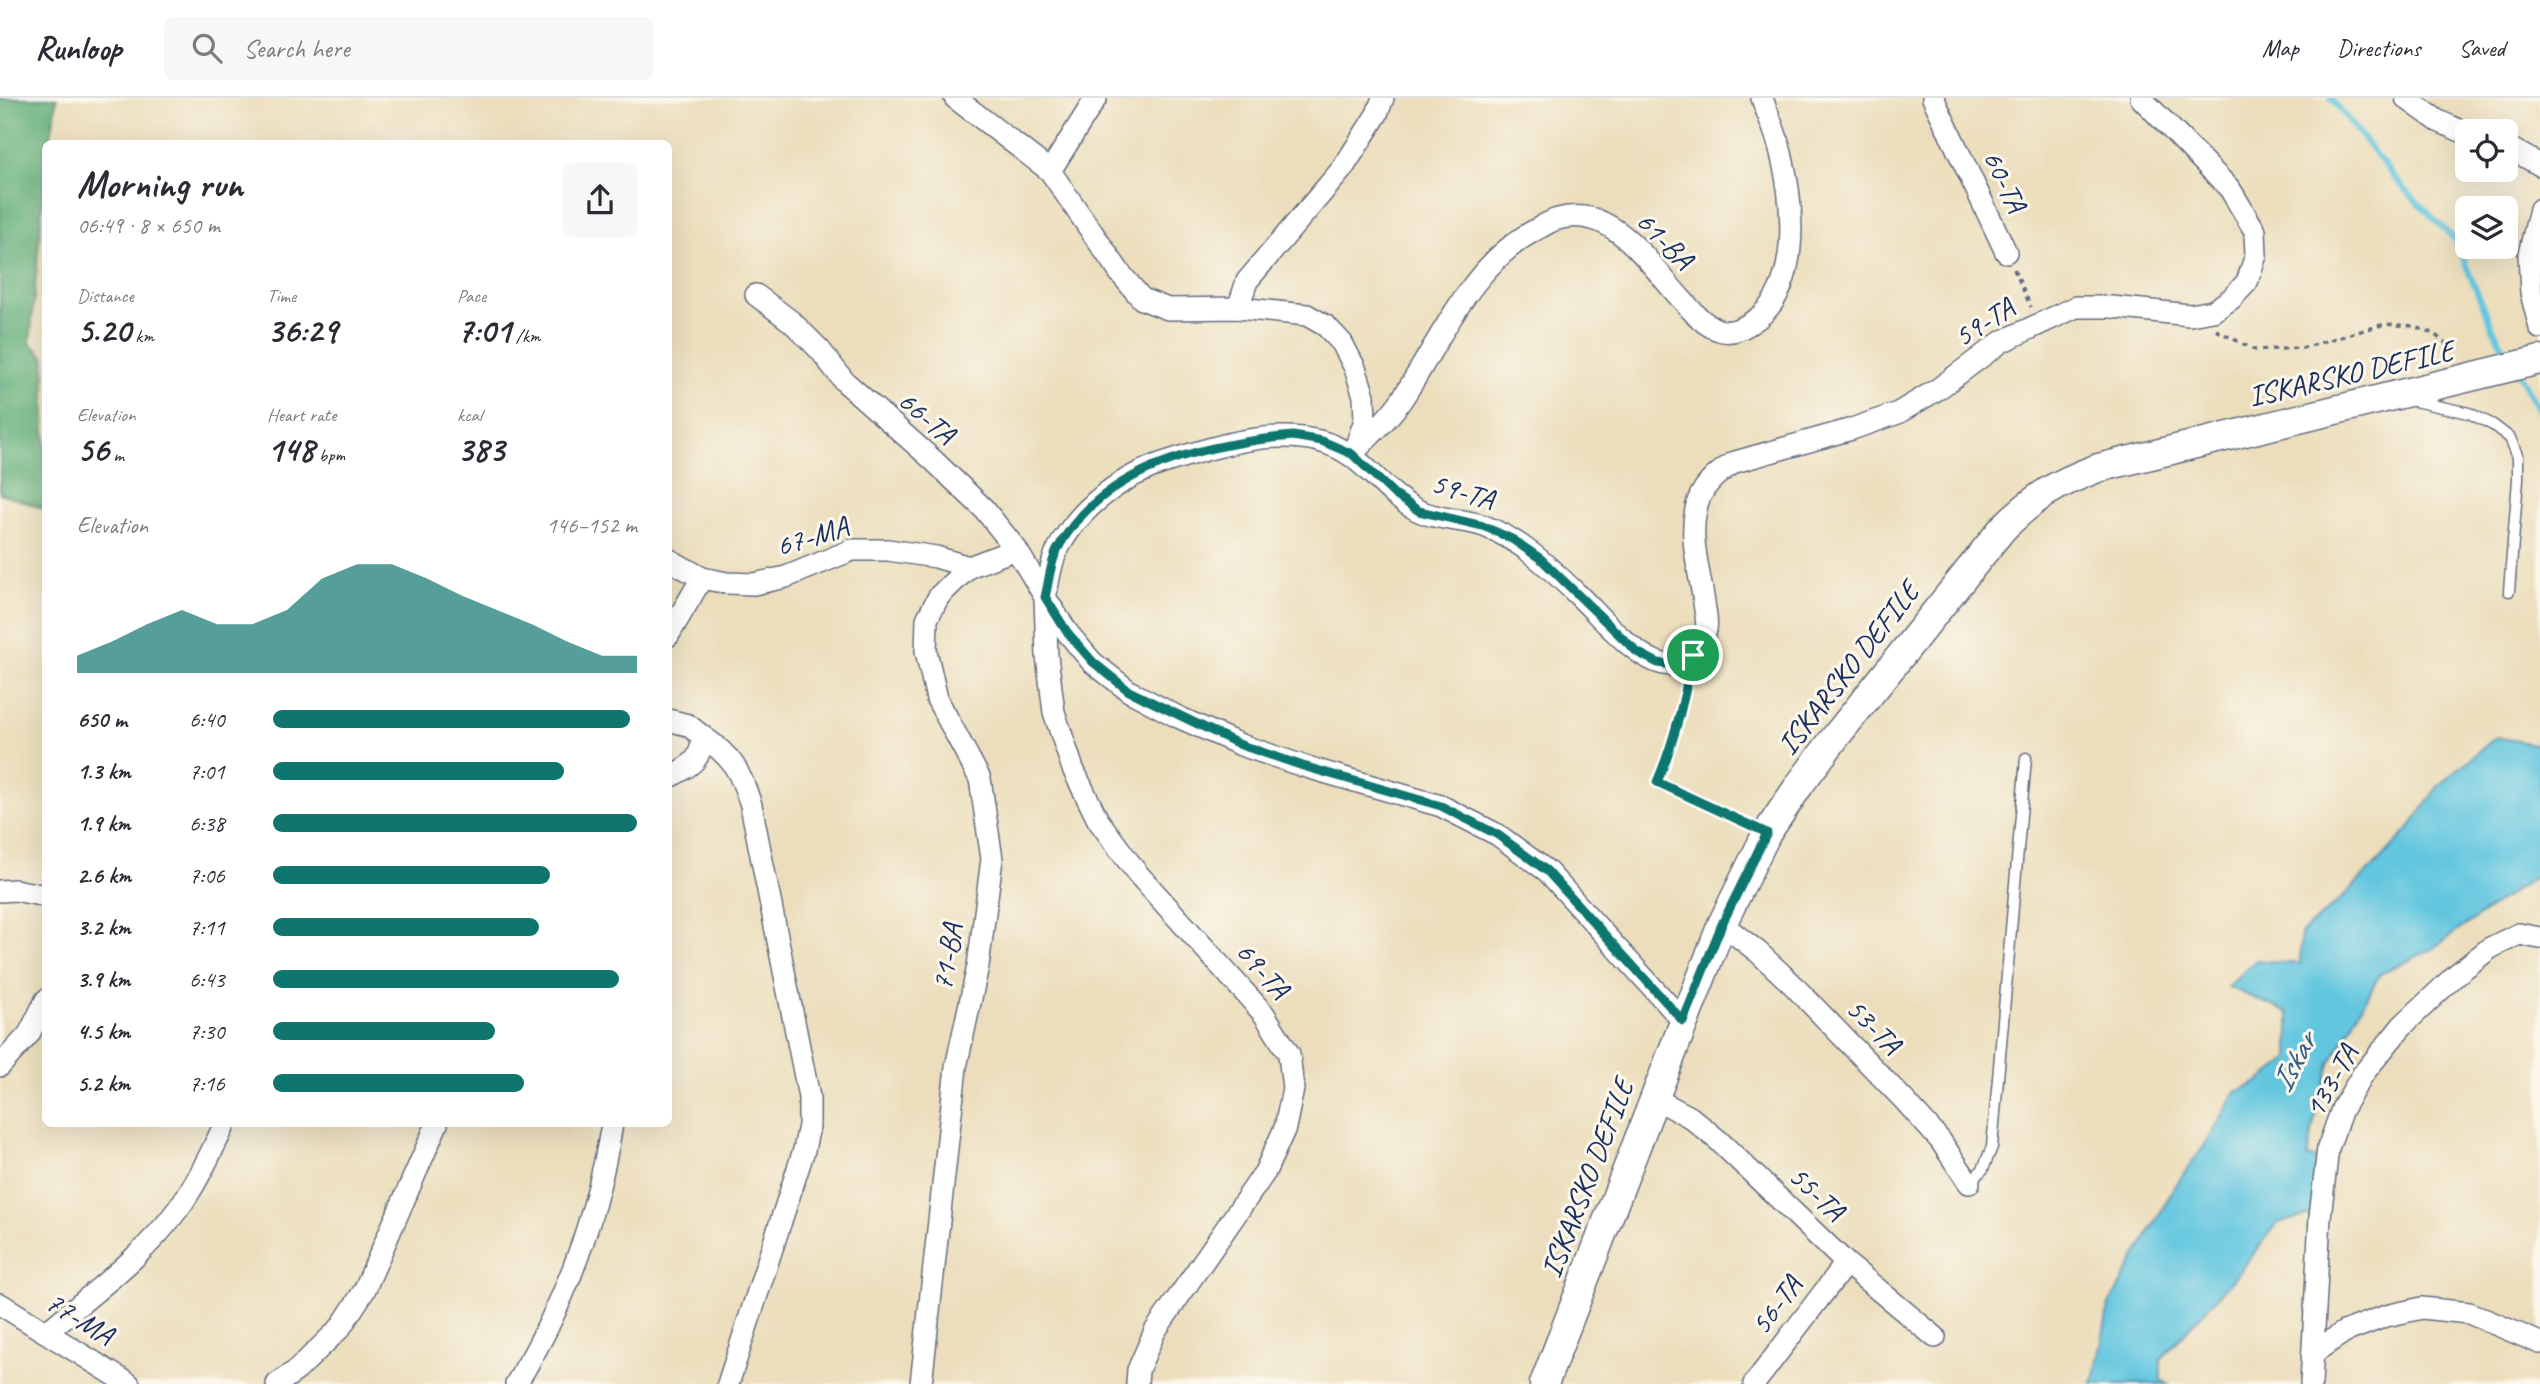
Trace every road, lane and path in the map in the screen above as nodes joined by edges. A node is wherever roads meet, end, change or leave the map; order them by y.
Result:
1 (955, 98) edge
2 (1096, 98) edge
3 (1383, 98) edge
4 (1762, 98) edge
5 (1933, 98) edge
6 (2141, 98) edge
7 (2406, 98) edge
8 (2455, 128) edge
9 (2518, 152) edge
10 (2540, 164) edge
11 (1049, 171) junction
12 (2540, 209) edge
13 (2006, 252) joint
14 (756, 295) dead end
15 (1238, 308) junction
16 (2190, 314) junction
17 (2039, 323) junction
18 (2540, 328) edge
19 (2540, 360) edge
20 (2485, 375) junction
21 (2398, 397) junction
22 (1352, 454) junction
23 (1016, 550) junction
24 (672, 561) edge
25 (970, 567) junction
26 (702, 578) junction
27 (2509, 591) dead end
28 (1045, 597) junction
29 (672, 629) edge
30 (1693, 655) junction
31 (672, 721) edge
32 (702, 736) junction
33 (2026, 758) dead end
34 (672, 776) edge
35 (1767, 833) junction
36 (0, 891) edge
37 (42, 895) edge
38 (1722, 924) junction
39 (2540, 938) edge
40 (42, 1008) edge
41 (1683, 1021) junction
42 (0, 1066) edge
43 (1654, 1098) junction
44 (224, 1127) edge
45 (436, 1127) edge
46 (612, 1127) edge
47 (1969, 1184) joint
48 (1846, 1263) junction
49 (0, 1304) edge
50 (47, 1332) junction
51 (1936, 1337) dead end
52 (2540, 1343) edge
53 (2313, 1353) junction
54 (129, 1384) edge
55 (277, 1384) edge
56 (516, 1384) edge
57 (728, 1384) edge
58 (921, 1384) edge
59 (1137, 1384) edge
60 (1544, 1384) edge
61 (1754, 1384) edge
62 (2311, 1384) edge

1 - 11 street
2 - 11 street
3 - 15 street
4 - 22 street, 61-ВА
5 - 13 street, 60-ТА
6 - 16 street, 59-ТА
7 - 8 street
9 - 10 street
11 - 15 street
12 - 18 street
13 - 17 path
14 - 23 street, 66-ТА
15 - 22 street
16 - 17 street, 59-ТА
16 - 20 path
17 - 30 street, 59-ТА
19 - 20 main road, ISKARSKO DEFILE
20 - 21 main road, ISKARSKO DEFILE
21 - 27 lane
21 - 35 main road, ISKARSKO DEFILE
22 - 28 street, 59-ТА
22 - 30 street, 59-ТА
23 - 25 street
23 - 28 street, 66-ТА
24 - 26 street, 67-МА
25 - 26 street, 67-МА
25 - 58 street, 71-ВА
26 - 29 street
28 - 41 street
28 - 59 street, 69-ТА
30 - 35 path
31 - 32 street
32 - 34 street
32 - 57 street
33 - 47 lane
35 - 38 main road, ISKARSKO DEFILE
36 - 37 street
38 - 41 main road, ISKARSKO DEFILE
38 - 47 street, 53-ТА
39 - 53 street, 133-ТА
40 - 42 street
41 - 43 main road, ISKARSKO DEFILE
43 - 48 street, 55-ТА
43 - 60 main road, ISKARSKO DEFILE
44 - 50 street
45 - 55 street
46 - 56 street
48 - 51 street, 55-ТА
48 - 61 street, 56-ТА
49 - 50 street, 77-МА
50 - 54 street, 77-МА
52 - 53 street
53 - 62 street, 133-ТА

